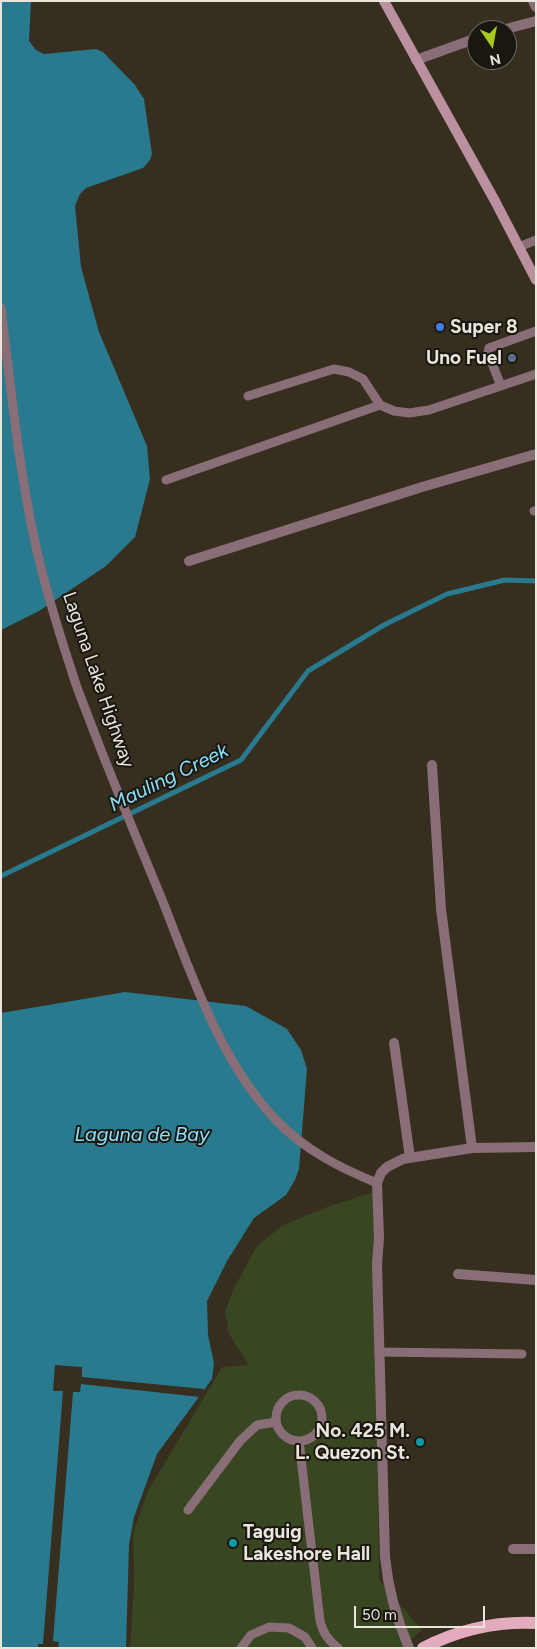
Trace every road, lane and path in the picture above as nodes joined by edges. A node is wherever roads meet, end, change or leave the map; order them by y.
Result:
1 (384, 1) edge
2 (533, 1) edge
3 (536, 7) edge
4 (536, 21) edge
5 (517, 26) edge
6 (467, 42) edge
7 (416, 60) junction
8 (536, 240) edge
9 (519, 247) junction
10 (536, 280) edge
11 (1, 308) edge
12 (536, 330) edge
13 (536, 374) edge
14 (501, 386) junction
15 (248, 396) dead end
16 (380, 405) junction
17 (536, 454) edge
18 (166, 480) dead end
19 (189, 561) dead end
20 (432, 765) dead end
21 (394, 1043) dead end
22 (536, 1147) edge
23 (472, 1148) junction
24 (410, 1158) junction
25 (377, 1183) junction
26 (458, 1274) dead end
27 (536, 1280) edge
28 (379, 1352) junction
29 (522, 1354) dead end
30 (276, 1422) junction
31 (299, 1441) junction
32 (188, 1510) dead end
33 (514, 1549) dead end
34 (536, 1549) edge
35 (536, 1623) edge
36 (241, 1648) edge
37 (312, 1648) edge
38 (338, 1648) edge
39 (410, 1648) edge
40 (423, 1648) edge

1 - 7 main road
2 - 3 street
4 - 5 street
6 - 7 street
7 - 9 main road
8 - 9 lane
9 - 10 main road
11 - 25 lane, Laguna Lake Highway
12 - 14 lane
13 - 14 lane
14 - 16 lane
15 - 16 lane
16 - 18 lane
17 - 19 street
20 - 23 street
21 - 24 street
22 - 23 street
23 - 24 street
24 - 25 street
25 - 28 street
26 - 27 street
28 - 29 lane
28 - 39 street
30 - 31 lane
30 - 31 lane
30 - 32 lane
31 - 38 lane
33 - 34 street
35 - 40 main road
36 - 37 lane

